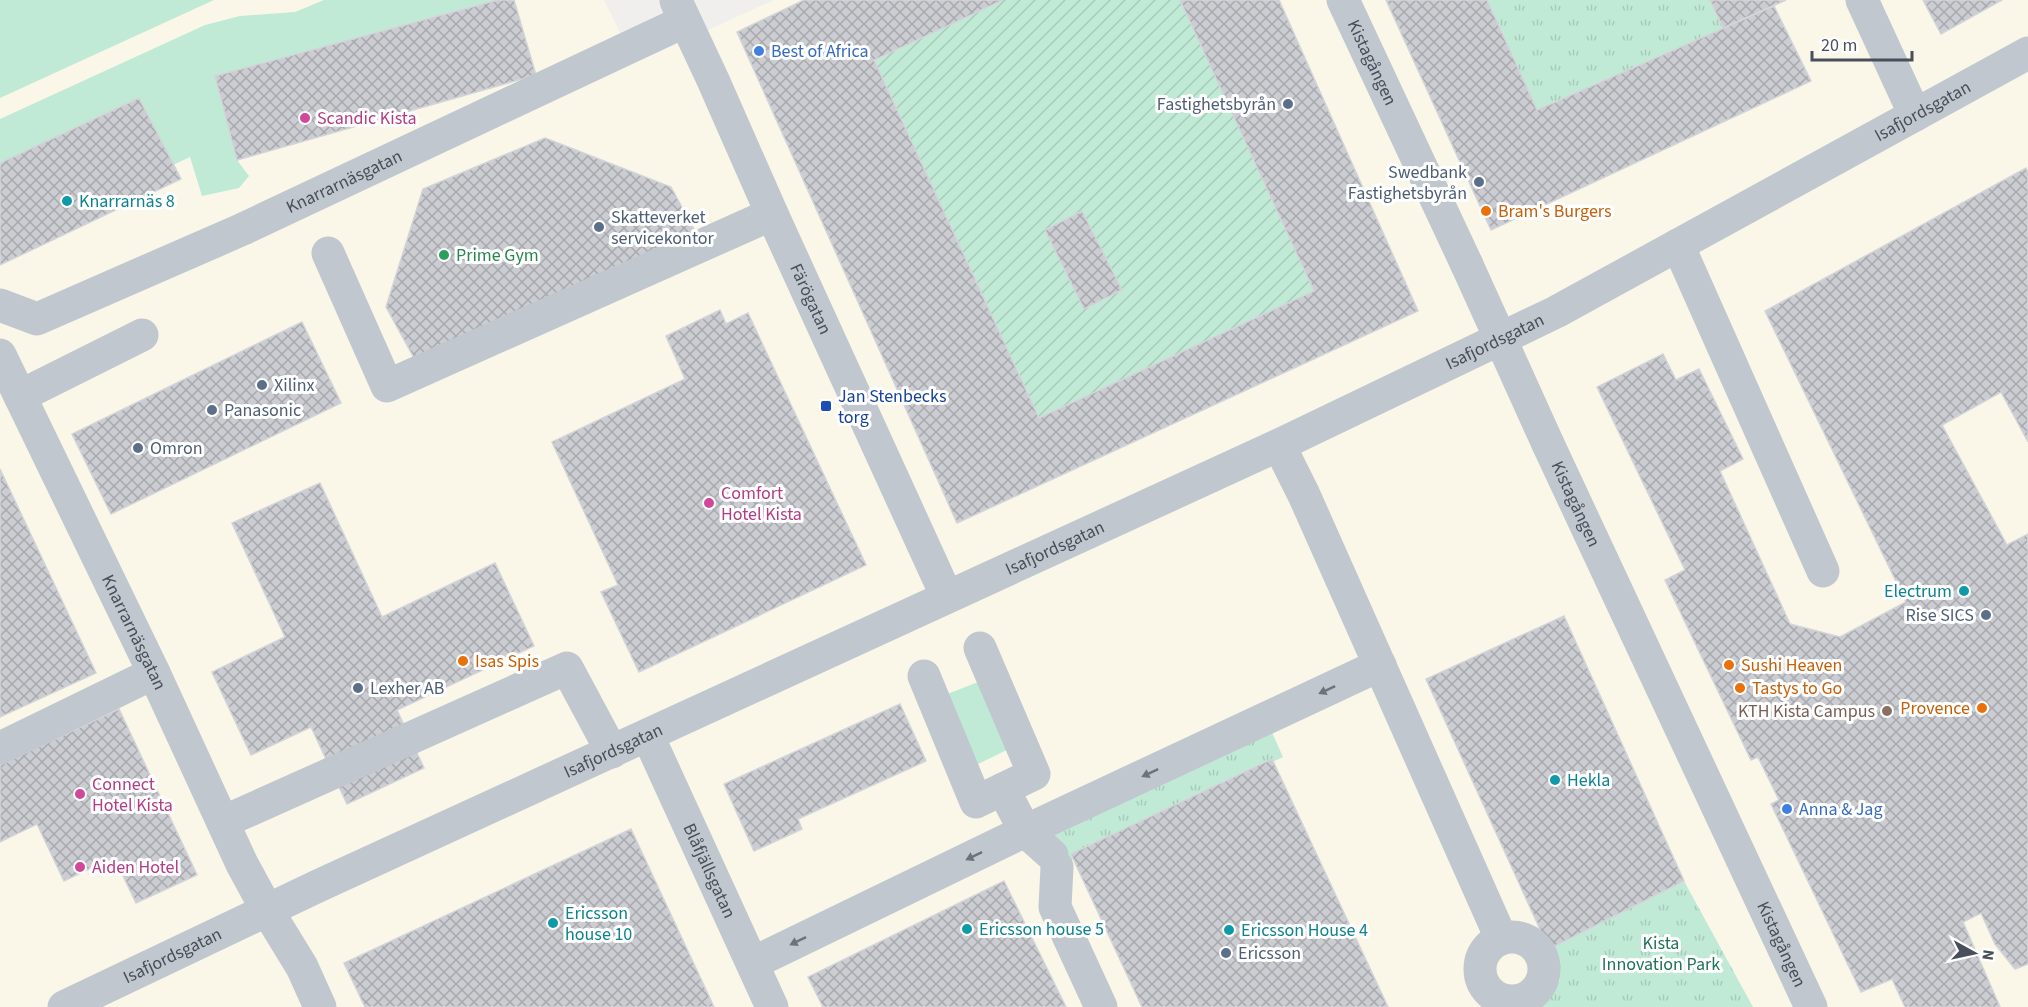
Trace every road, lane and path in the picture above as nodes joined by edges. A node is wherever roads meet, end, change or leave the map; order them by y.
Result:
1 (1342, 0) edge
2 (1862, 0) edge
3 (684, 7) edge
4 (2028, 52) edge
5 (1915, 115) junction
6 (772, 214) junction
7 (1678, 245) junction
8 (328, 253) dead end
9 (0, 305) edge
10 (142, 335) dead end
11 (0, 355) edge
12 (20, 396) junction
13 (1279, 445) junction
14 (1822, 571) dead end
15 (947, 597) junction
16 (980, 648) dead end
17 (1380, 665) junction
18 (154, 673) junction
19 (924, 676) dead end
20 (648, 736) junction
21 (0, 748) edge
22 (612, 752) junction
23 (1003, 789) junction
24 (223, 822) junction
25 (1025, 831) junction
26 (267, 910) junction
27 (1501, 938) dead end
28 (753, 963) junction
29 (64, 1007) edge
30 (320, 1007) edge
31 (772, 1007) edge
32 (1101, 1007) edge
33 (1810, 1007) edge

1 - 33 street, Kistagången, bridge
2 - 5 street
3 - 6 street, Färögatan
3 - 9 street, Knarrarnäsgatan
4 - 5 street, Isafjordsgatan
5 - 7 street, Isafjordsgatan
6 - 8 street
6 - 15 street, Färögatan
7 - 13 street, Isafjordsgatan
7 - 14 street
10 - 12 street
11 - 12 street, Knarrarnäsgatan
12 - 18 street, Knarrarnäsgatan
13 - 15 street, Isafjordsgatan
13 - 17 street
15 - 20 street, Isafjordsgatan
16 - 23 street
17 -> 25 street
17 - 27 street
18 - 21 street
18 - 24 street, Knarrarnäsgatan
19 - 23 street
20 - 22 street, Isafjordsgatan
20 - 28 street, Blåfjällsgatan
22 - 24 street
22 - 26 street, Isafjordsgatan
23 - 25 street
24 - 26 street, Knarrarnäsgatan
25 -> 28 street
25 - 32 street
26 - 29 street, Isafjordsgatan
26 - 30 street, Knarrarnäsgatan
28 - 31 street, Blåfjällsgatan

